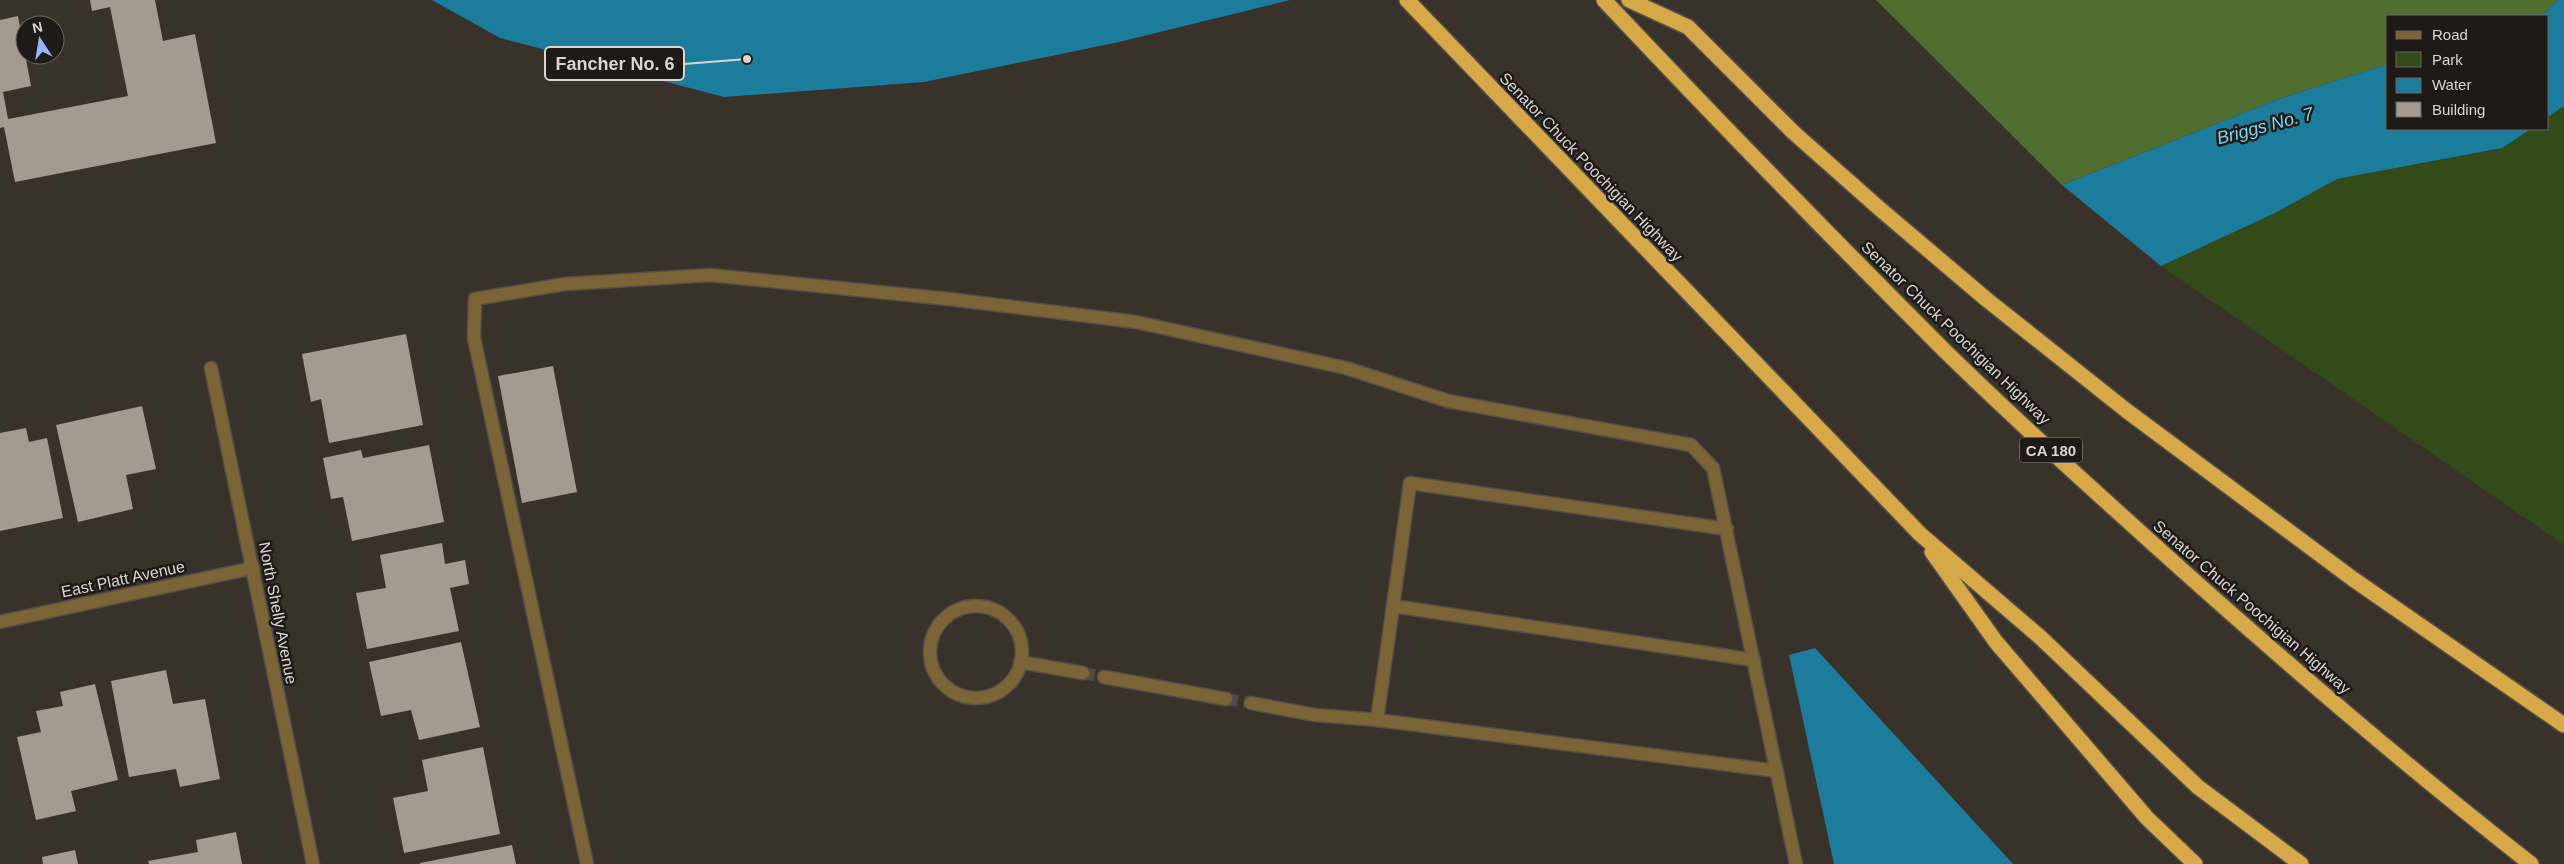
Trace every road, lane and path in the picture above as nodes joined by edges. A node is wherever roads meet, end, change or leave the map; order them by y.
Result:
1 (1408, 0) edge
2 (1604, 0) edge
3 (1628, 0) edge
4 (211, 368) dead end
5 (1727, 529) junction
6 (1920, 534) junction
7 (253, 568) junction
8 (1393, 606) junction
9 (0, 622) edge
10 (1754, 660) junction
11 (1020, 662) junction
12 (1083, 673) tunnel mouth
13 (1104, 677) tunnel mouth
14 (1226, 699) tunnel mouth
15 (1251, 703) tunnel mouth
16 (1377, 720) junction
17 (2564, 725) edge
18 (1777, 771) junction
19 (313, 864) edge
20 (587, 864) edge
21 (1796, 864) edge
22 (2195, 864) edge
23 (2301, 864) edge
24 (2531, 864) edge

1 - 6 highway, Senator Chuck Poochigian Highway
2 - 24 highway, Senator Chuck Poochigian Highway / CA 180
3 - 17 highway
4 - 7 street, North Shelly Avenue
5 - 8 street
5 - 10 street
5 - 20 street
6 - 22 highway
6 - 23 highway, Senator Chuck Poochigian Highway
7 - 9 street, East Platt Avenue
7 - 19 street, North Shelly Avenue
8 - 10 street
8 - 16 street
10 - 18 street
11 - 11 street
11 - 12 street
13 - 14 street
15 - 16 street
16 - 18 street
18 - 21 street

